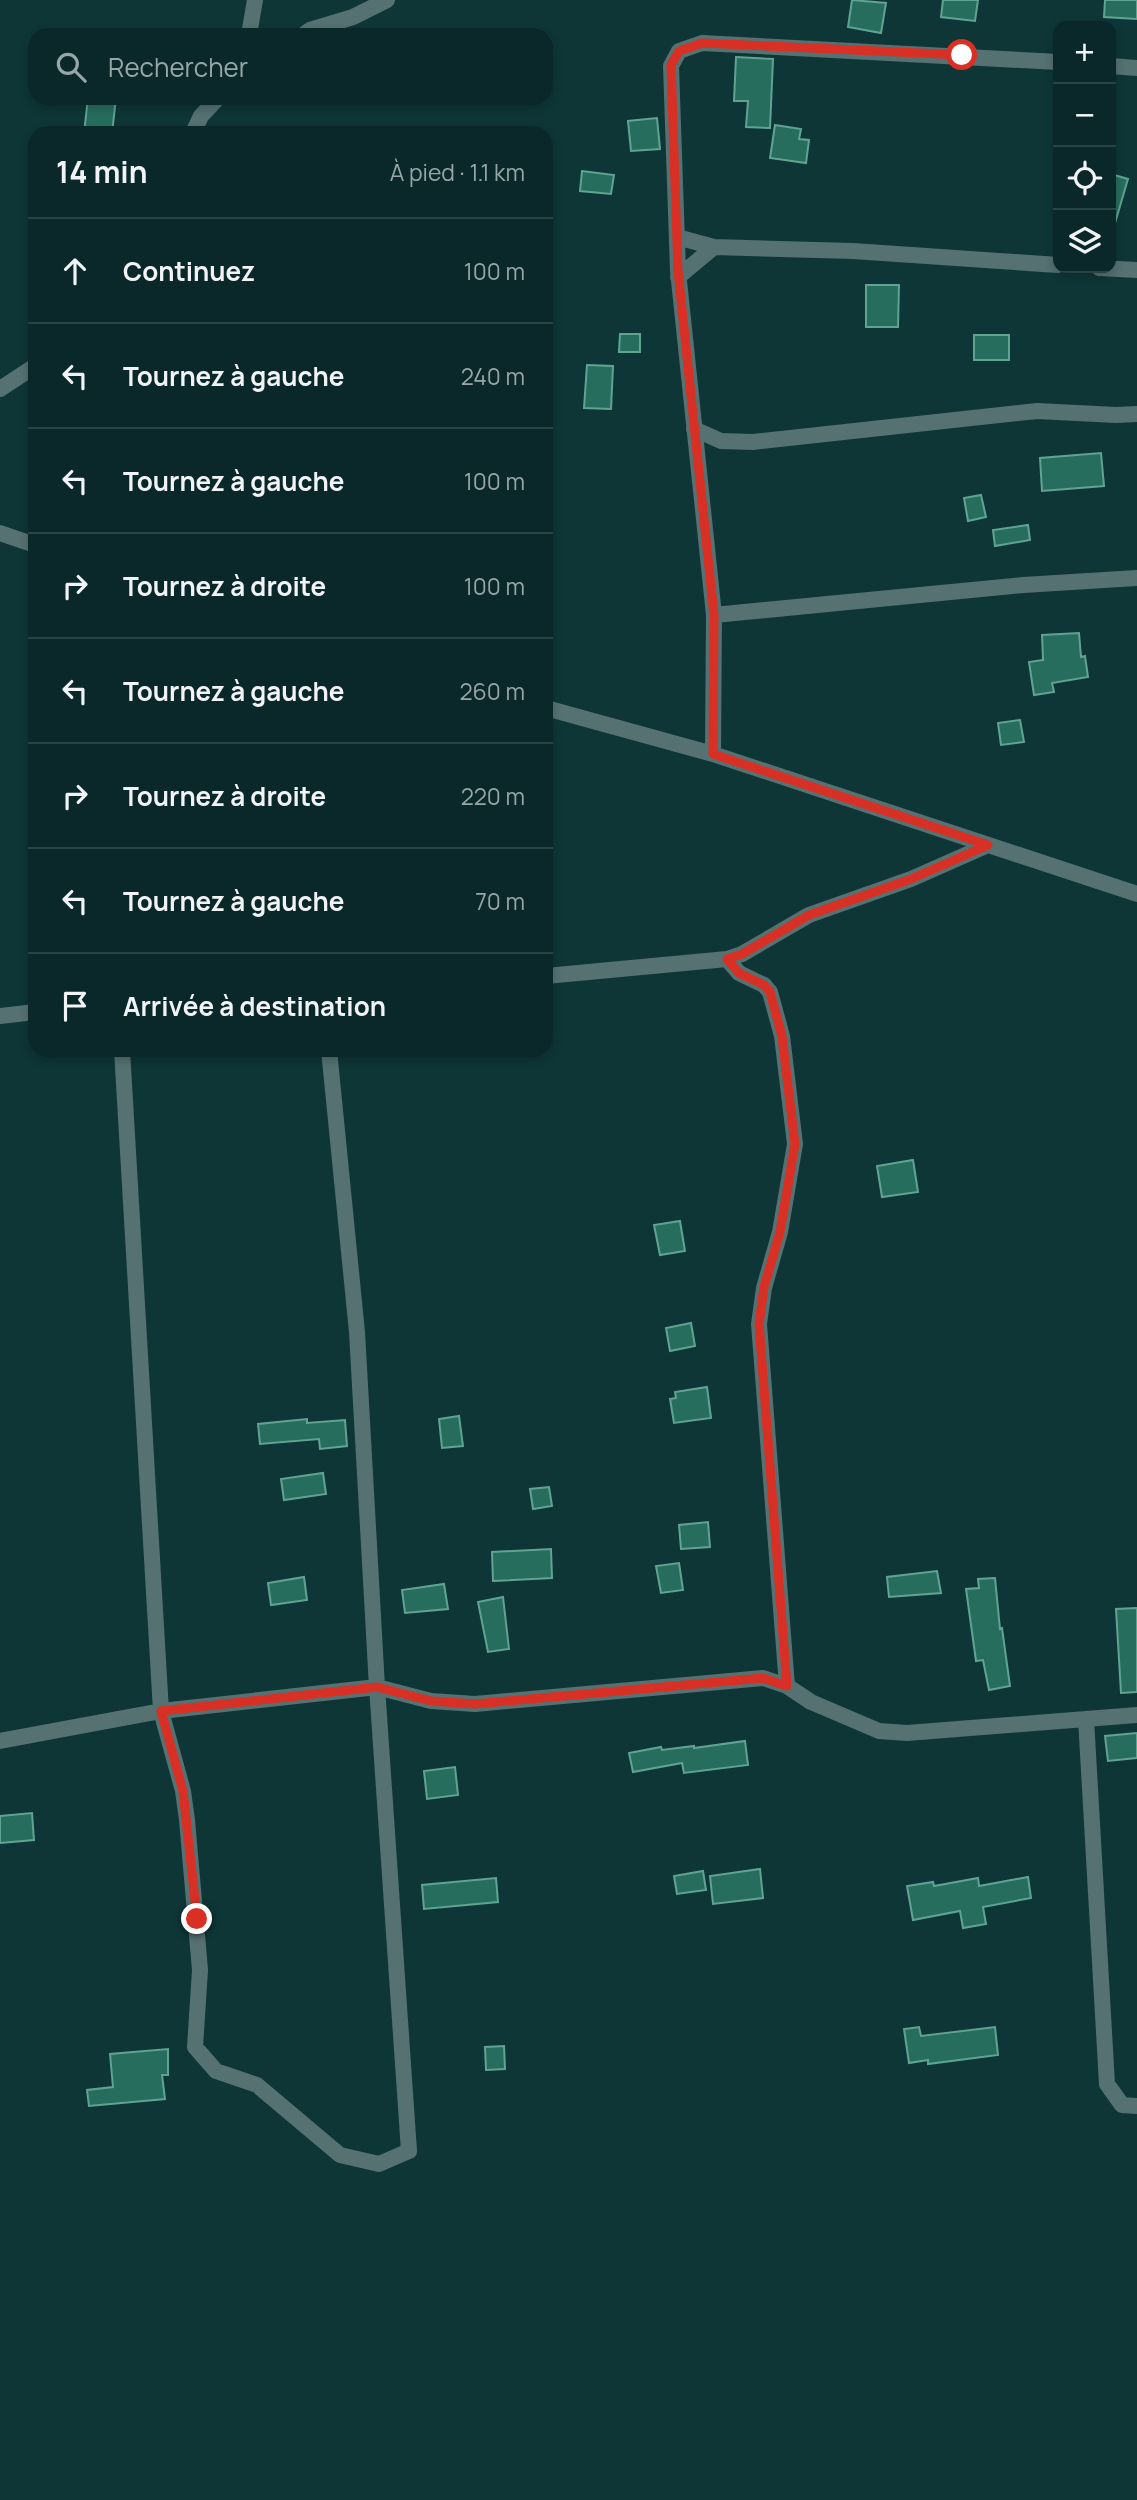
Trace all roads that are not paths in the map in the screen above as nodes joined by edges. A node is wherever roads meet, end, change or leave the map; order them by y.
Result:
1 (255, 0) edge
2 (387, 0) edge
3 (250, 28) edge
4 (317, 28) edge
5 (1053, 62) edge
6 (1116, 66) edge
7 (1137, 68) edge
8 (211, 105) edge
9 (196, 126) edge
10 (677, 237) junction
11 (714, 247) junction
12 (1053, 265) edge
13 (1116, 269) edge
14 (1137, 270) edge
15 (678, 277) junction
16 (28, 371) edge
17 (0, 389) edge
18 (1137, 414) edge
19 (694, 429) junction
20 (0, 533) edge
21 (28, 543) edge
22 (1137, 579) edge
23 (714, 615) junction
24 (553, 710) edge
25 (713, 754) junction
26 (988, 845) junction
27 (1137, 894) edge
28 (727, 959) junction
29 (553, 975) edge
30 (28, 1013) edge
31 (0, 1016) edge
32 (122, 1057) edge
33 (330, 1057) edge
34 (787, 1686) junction
35 (377, 1687) junction
36 (161, 1711) junction
37 (1137, 1715) edge
38 (1086, 1719) junction
39 (0, 1741) edge
40 (1137, 2106) edge

1 - 3 street
2 - 4 street
5 - 10 street
6 - 7 street
8 - 9 street
10 - 11 street
10 - 15 street
11 - 12 street
11 - 15 street
13 - 14 street
15 - 19 street
16 - 17 street
18 - 19 street
19 - 23 street
20 - 21 street
22 - 23 street
23 - 25 street
24 - 25 street
25 - 26 street
26 - 27 street
26 - 28 street
28 - 29 street
28 - 34 street
30 - 31 street
32 - 36 street
33 - 35 street
34 - 35 street
34 - 38 street
35 - 36 street
35 - 36 street
36 - 39 street
37 - 38 street
38 - 40 street

